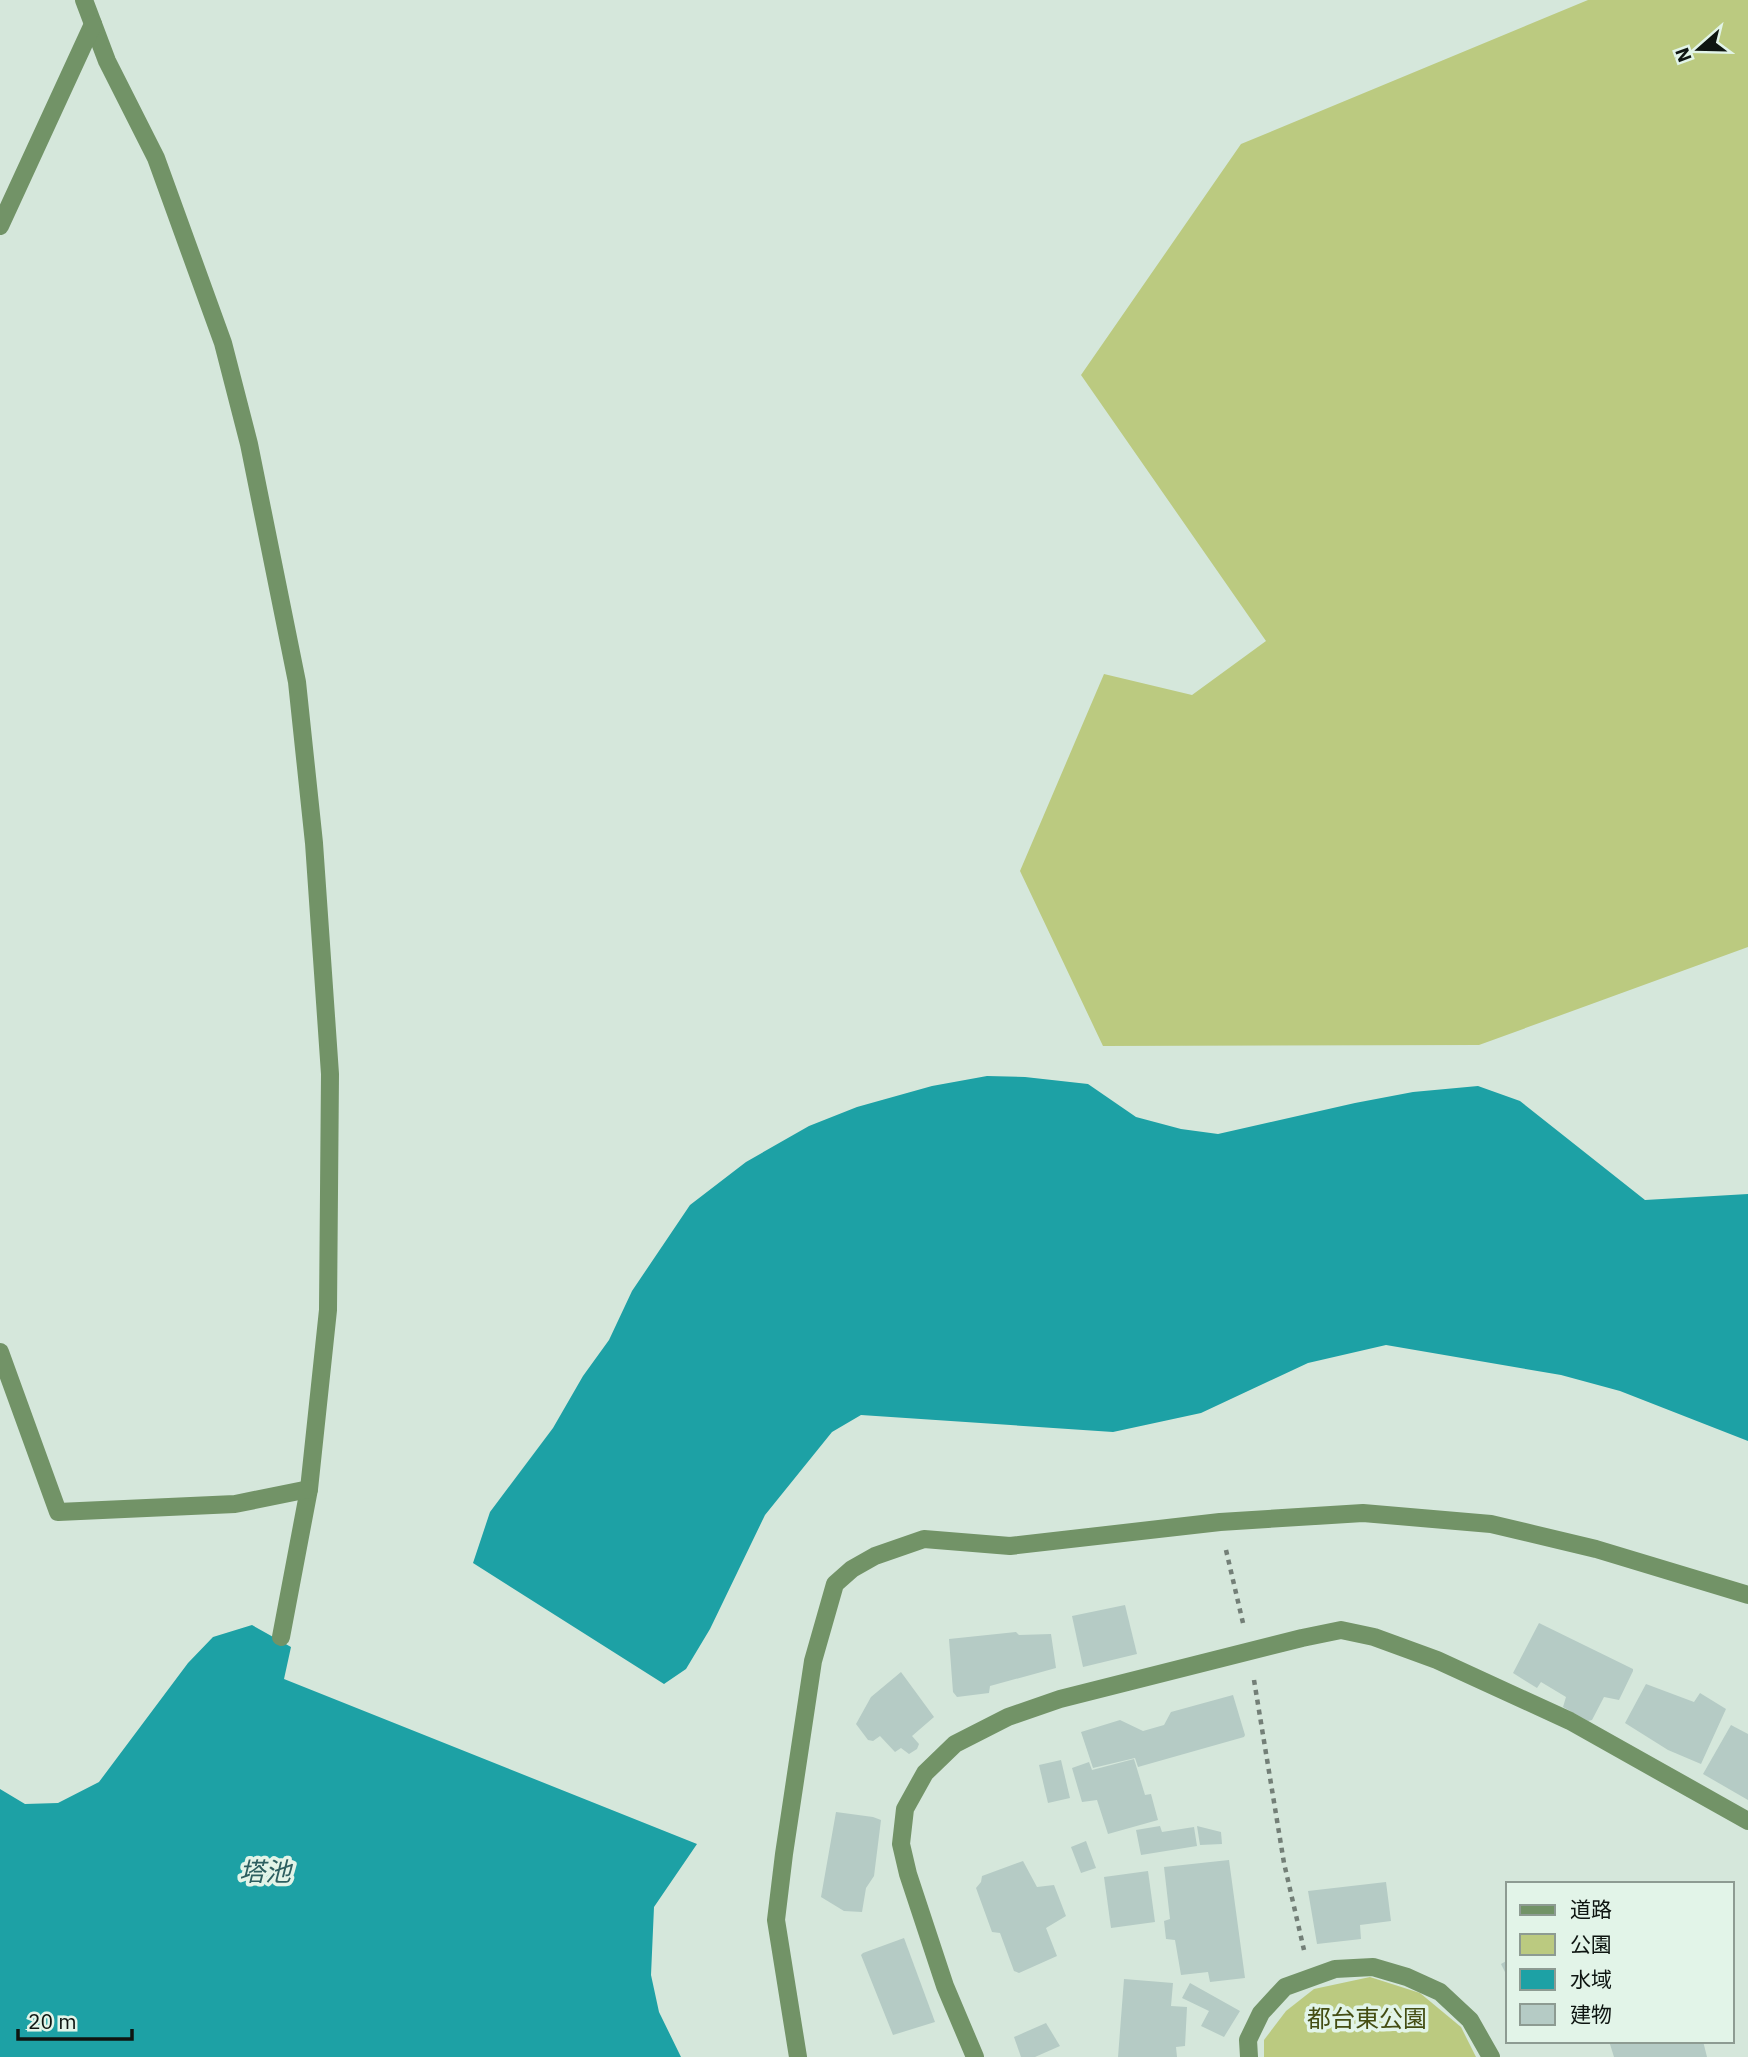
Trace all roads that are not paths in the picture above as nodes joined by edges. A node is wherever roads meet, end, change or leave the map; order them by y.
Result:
1 (84, 0) edge
2 (93, 24) junction
3 (0, 226) edge
4 (0, 1352) edge
5 (309, 1489) junction
6 (1748, 1595) edge
7 (281, 1637) dead end
8 (1748, 1821) edge
9 (798, 2057) edge
10 (975, 2057) edge
11 (1249, 2057) edge
12 (1491, 2057) edge

1 - 2 street
2 - 3 street
2 - 5 street
4 - 5 street
5 - 7 street
6 - 9 street
8 - 10 street
11 - 12 street

